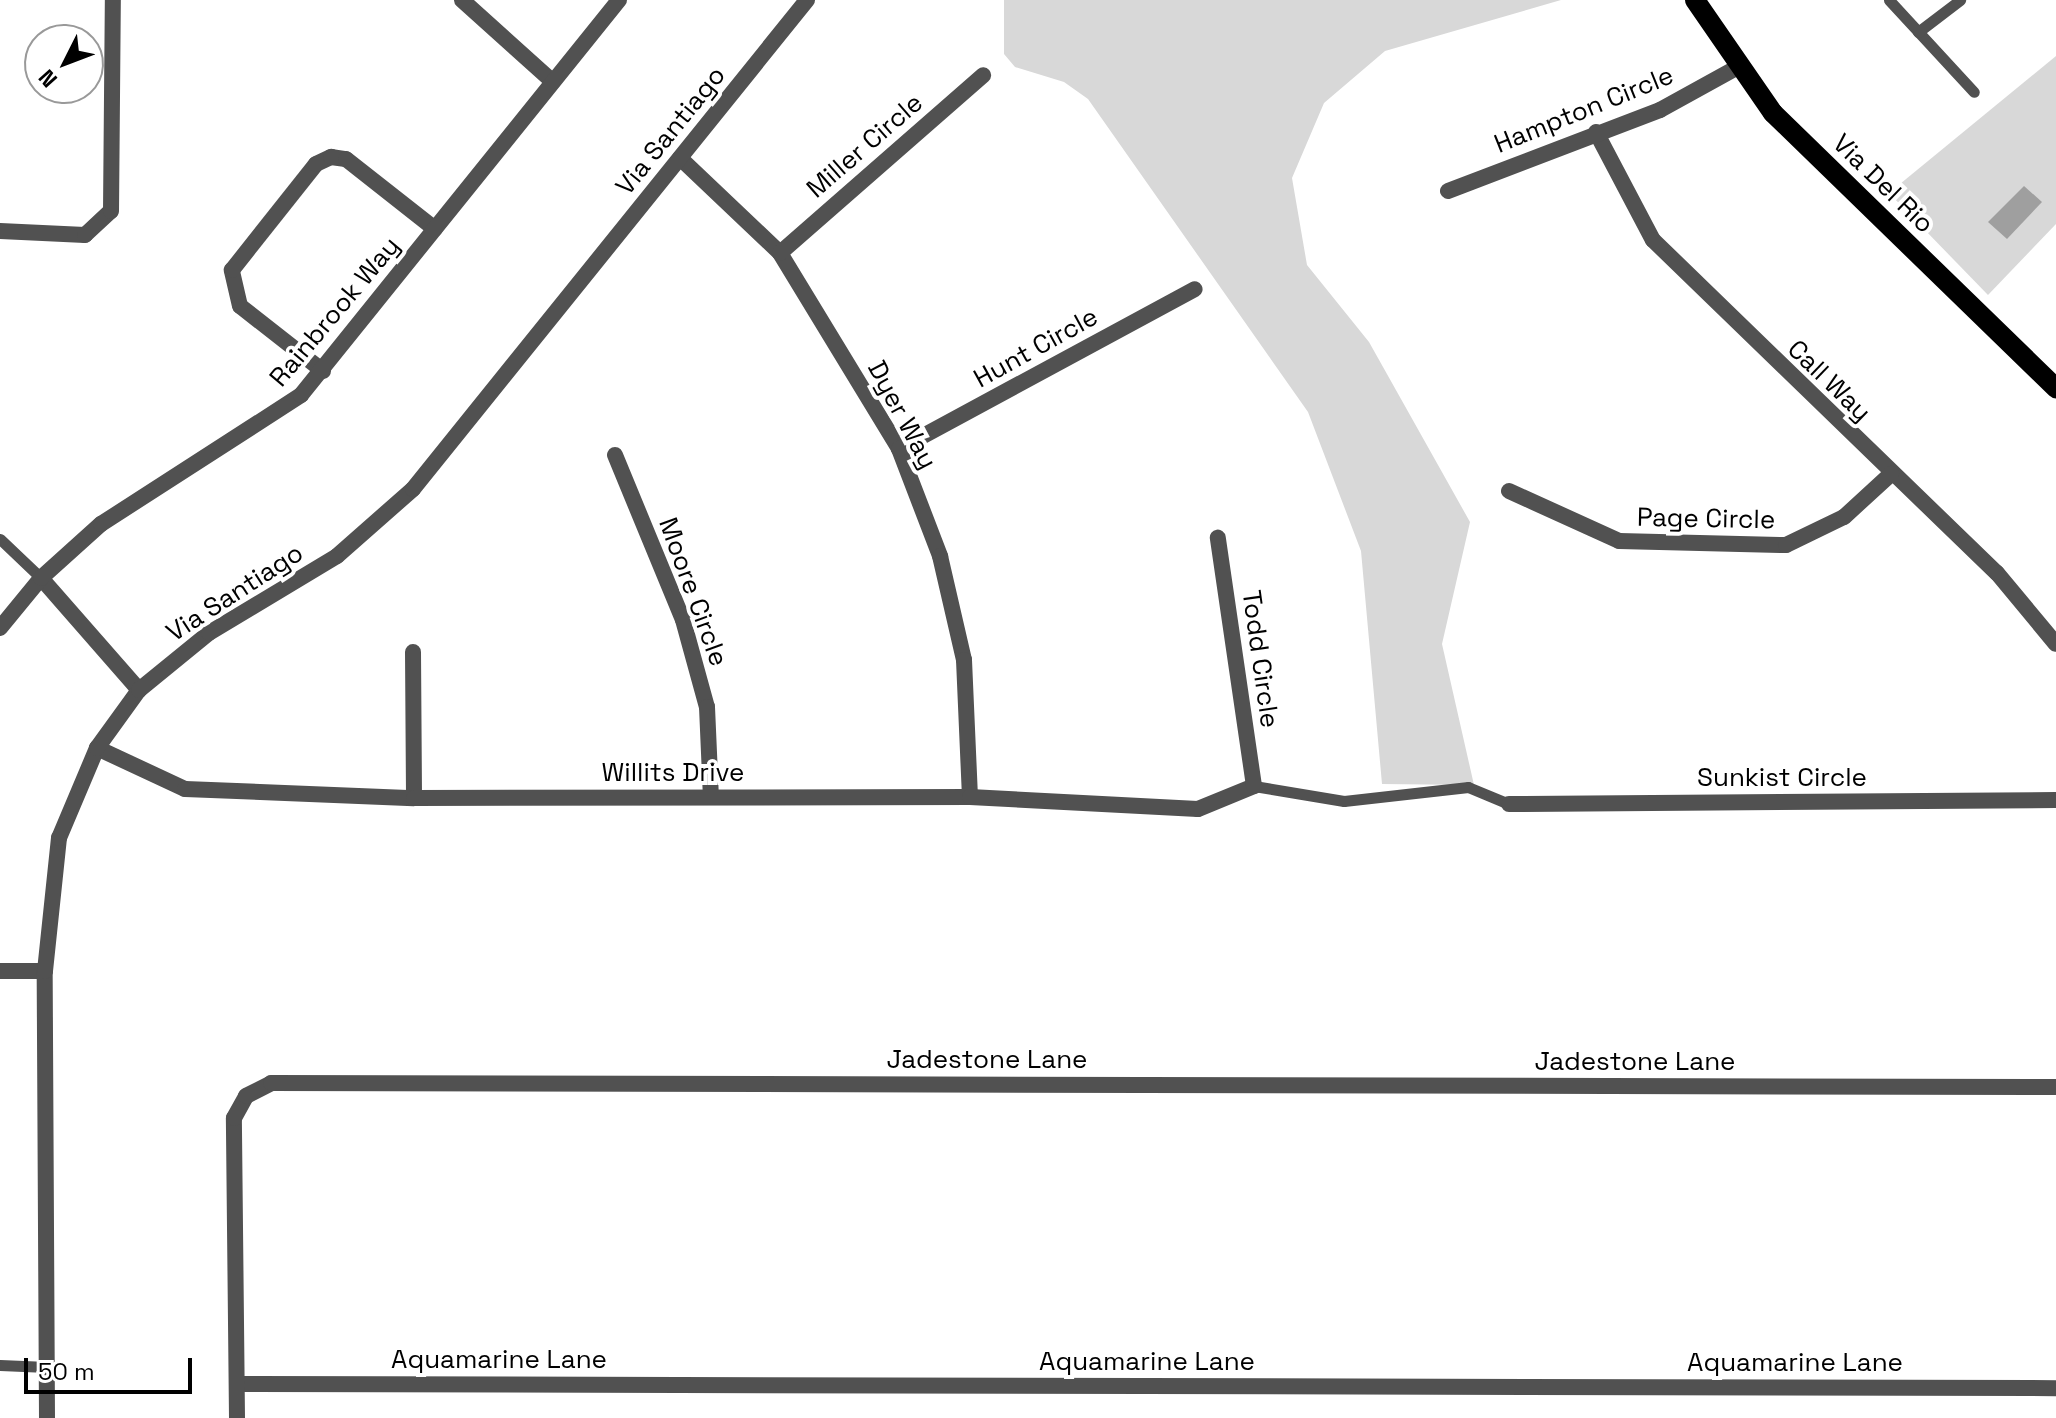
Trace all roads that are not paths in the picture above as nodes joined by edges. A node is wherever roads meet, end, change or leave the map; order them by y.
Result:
1 (113, 0) edge
2 (462, 0) edge
3 (619, 0) edge
4 (807, 0) edge
5 (1695, 0) edge
6 (1889, 0) edge
7 (1960, 0) edge
8 (1918, 32) junction
9 (1736, 68) junction
10 (983, 75) dead end
11 (553, 82) junction
12 (1974, 92) dead end
13 (1596, 132) junction
14 (680, 158) junction
15 (1448, 191) dead end
16 (435, 229) junction
17 (0, 231) edge
18 (780, 253) junction
19 (1195, 289) dead end
20 (323, 371) junction
21 (2053, 380) edge
22 (899, 449) junction
23 (615, 455) dead end
24 (1891, 474) junction
25 (1509, 491) dead end
26 (1218, 538) dead end
27 (0, 539) edge
28 (41, 578) junction
29 (0, 628) edge
30 (2056, 644) edge
31 (413, 652) dead end
32 (139, 690) junction
33 (97, 748) junction
34 (1254, 786) junction
35 (711, 797) junction
36 (970, 797) junction
37 (414, 798) junction
38 (2056, 800) edge
39 (1509, 804) joint
40 (0, 971) edge
41 (45, 971) junction
42 (2056, 1087) edge
43 (0, 1365) edge
44 (47, 1367) junction
45 (237, 1384) junction
46 (2056, 1388) edge
47 (47, 1418) edge
48 (237, 1418) edge

1 - 17 street
2 - 11 street
3 - 11 street, Rainbrook Way
4 - 14 street, Via Santiago
5 - 9 main road, Via Del Rio
6 - 8 lane
7 - 8 lane
8 - 12 lane
9 - 13 street, Hampton Circle
9 - 21 main road, Via Del Rio
10 - 18 street, Miller Circle
11 - 16 street, Rainbrook Way
13 - 15 street, Hampton Circle
13 - 24 street, Call Way
14 - 18 street, Dyer Way
14 - 32 street, Via Santiago
16 - 20 street, Rainbrook Way
16 - 20 street
18 - 22 street, Dyer Way
19 - 22 street, Hunt Circle
20 - 28 street, Rainbrook Way
22 - 36 street, Dyer Way
23 - 35 street, Moore Circle
24 - 25 street, Page Circle
24 - 30 street, Call Way
26 - 34 street, Todd Circle
27 - 28 lane
28 - 29 street, Rainbrook Way
28 - 32 street
31 - 37 street
32 - 33 street, Via Santiago
33 - 37 street, Willits Drive
33 - 41 street, Via Santiago
34 - 36 street, Willits Drive
34 - 39 lane
35 - 36 street, Willits Drive
35 - 37 street, Willits Drive
38 - 39 street, Sunkist Circle
40 - 41 street
41 - 44 street, Via Santiago
42 - 45 street, Jadestone Lane
43 - 44 lane
44 - 47 street, Via Santiago
45 - 46 street, Aquamarine Lane
45 - 48 street, Jadestone Lane

